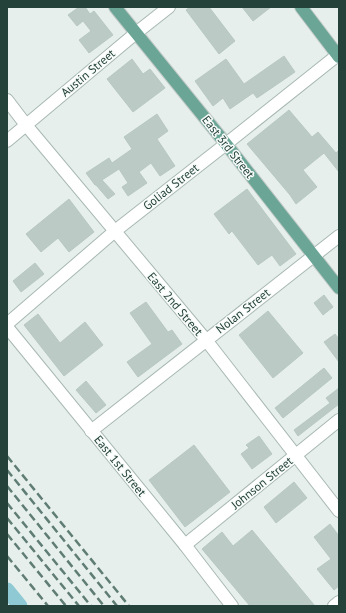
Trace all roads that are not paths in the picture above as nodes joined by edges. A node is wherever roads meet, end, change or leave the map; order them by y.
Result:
1 (115, 7) edge
2 (169, 7) edge
3 (300, 7) edge
4 (136, 33) junction
5 (339, 55) edge
6 (7, 100) edge
7 (26, 125) junction
8 (7, 141) edge
9 (226, 144) junction
10 (115, 231) junction
11 (339, 236) edge
12 (313, 256) junction
13 (339, 288) edge
14 (7, 324) edge
15 (7, 327) edge
16 (206, 340) junction
17 (339, 420) edge
18 (91, 431) junction
19 (296, 455) junction
20 (339, 511) edge
21 (185, 545) junction
22 (339, 602) edge
23 (232, 606) edge
24 (334, 606) edge

1 - 4 main road, East 3rd Street
2 - 4 street, Austin Street
3 - 5 main road
4 - 7 street, Austin Street
4 - 9 main road, East 3rd Street
5 - 9 street, Goliad Street
6 - 7 street, East 2nd Street
7 - 8 street, Austin Street
7 - 10 street, East 2nd Street
9 - 10 street, Goliad Street
9 - 12 main road, East 3rd Street
10 - 14 street, Goliad Street
10 - 16 street, East 2nd Street
11 - 12 street, Nolan Street
12 - 13 main road, East 3rd Street
12 - 16 street, Nolan Street
15 - 18 street, East 1st Street
16 - 18 street, Nolan Street
16 - 19 street, East 2nd Street
17 - 19 street, Johnson Street
18 - 21 street, East 1st Street
19 - 20 street, East 2nd Street
19 - 21 street, Johnson Street
21 - 23 street, East 1st Street
22 - 24 street

